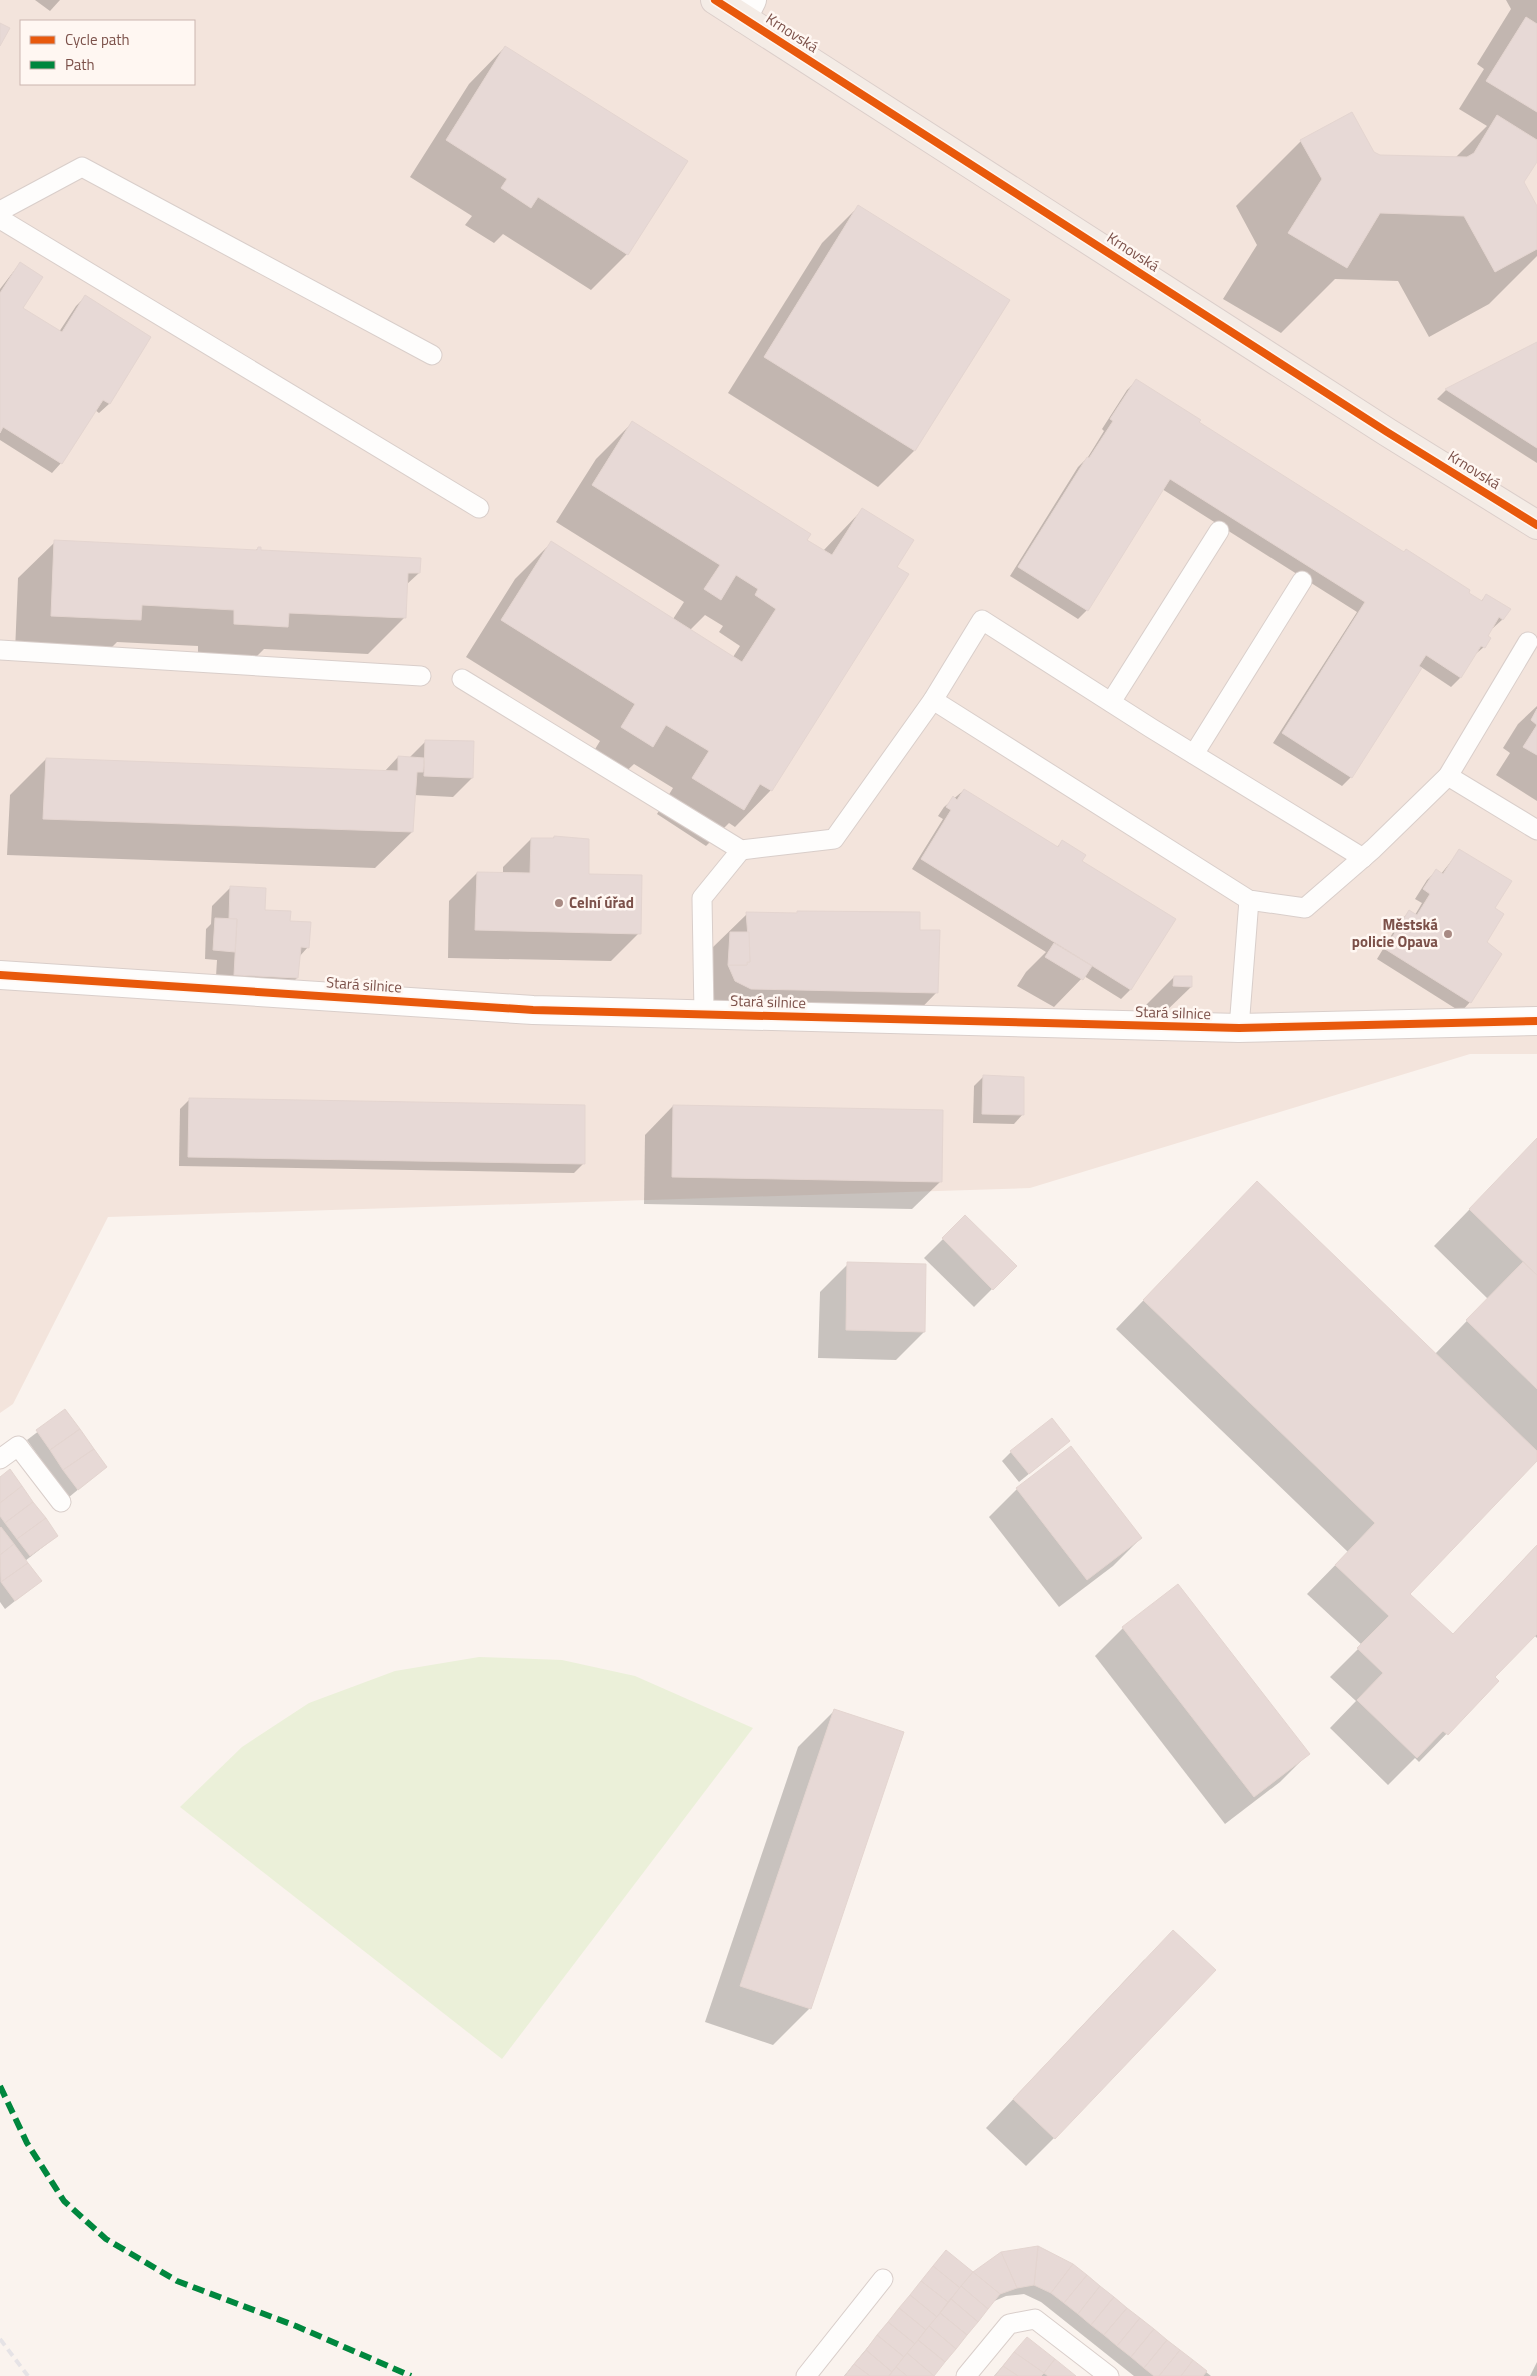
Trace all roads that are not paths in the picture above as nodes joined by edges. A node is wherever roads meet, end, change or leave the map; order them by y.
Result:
1 (715, 0) edge
2 (748, 9) edge
3 (0, 211) edge
4 (0, 219) edge
5 (432, 355) dead end
6 (479, 508) dead end
7 (1537, 525) edge
8 (1219, 531) dead end
9 (1302, 581) dead end
10 (1528, 642) dead end
11 (0, 650) edge
12 (421, 676) dead end
13 (462, 679) dead end
14 (933, 700) junction
15 (1111, 702) junction
16 (1194, 754) junction
17 (1448, 776) junction
18 (1537, 830) edge
19 (741, 850) junction
20 (1363, 858) junction
21 (1249, 900) junction
22 (0, 975) edge
23 (704, 1014) junction
24 (1537, 1021) edge
25 (1239, 1028) junction
26 (0, 1460) edge
27 (61, 1502) dead end
28 (883, 2279) dead end
29 (806, 2376) edge
30 (966, 2376) edge
31 (1109, 2376) edge

1 - 2 main road, Krnovská
2 - 7 main road, Krnovská
3 - 5 lane
4 - 6 lane
8 - 15 lane
9 - 16 lane
10 - 17 lane
11 - 12 lane
13 - 19 lane
14 - 15 lane
14 - 19 lane
14 - 21 lane
15 - 16 lane
16 - 20 lane
17 - 18 lane
17 - 20 lane
19 - 23 lane
20 - 21 lane
21 - 25 lane
22 - 23 street, Stará silnice
23 - 25 street, Stará silnice
24 - 25 street, Stará silnice
26 - 27 lane
28 - 29 lane
30 - 31 lane

